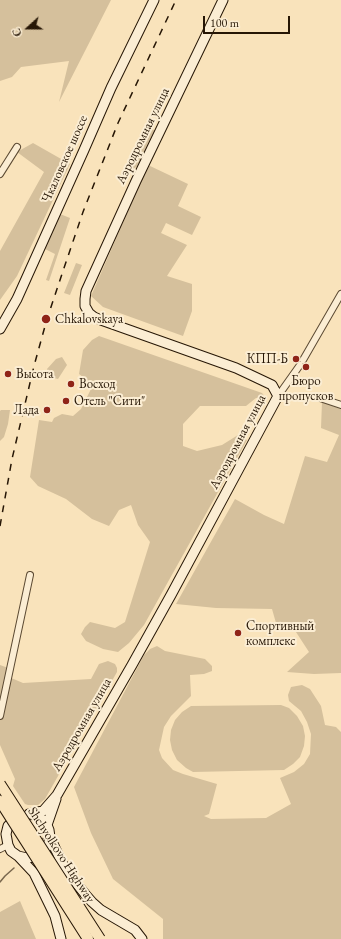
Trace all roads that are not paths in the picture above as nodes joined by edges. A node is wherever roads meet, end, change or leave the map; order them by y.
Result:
1 (154, 0) edge
2 (223, 0) edge
3 (17, 147) dead end
4 (0, 174) edge
5 (341, 294) edge
6 (3, 324) edge
7 (278, 396) junction
8 (317, 397) dead end
9 (341, 405) edge
10 (30, 575) dead end
11 (0, 716) edge
12 (0, 784) edge
13 (57, 795) junction
14 (0, 802) edge
15 (29, 814) junction
16 (47, 825) junction
17 (3, 833) edge
18 (50, 837) junction
19 (4, 847) edge
20 (39, 855) junction
21 (18, 856) junction
22 (62, 863) junction
23 (34, 873) junction
24 (61, 939) edge
25 (88, 939) edge
26 (100, 939) edge
27 (142, 939) edge

1 - 6 street, Чкаловское шоссе
2 - 7 street, Аэродромная улица
3 - 4 street
5 - 7 street
7 - 13 street, Аэродромная улица
8 - 9 street
10 - 11 street
12 - 26 main road, Shchyolkovo Highway, bridge
13 - 15 street
13 - 16 street
14 - 25 main road, Shchyolkovo Highway, bridge
15 - 16 street
15 - 17 street
16 - 18 street
17 - 19 street
18 - 20 street
18 - 22 street
19 - 21 street
20 - 21 street
20 - 22 street
20 - 23 street
21 - 23 street
22 - 27 street
23 - 24 street

